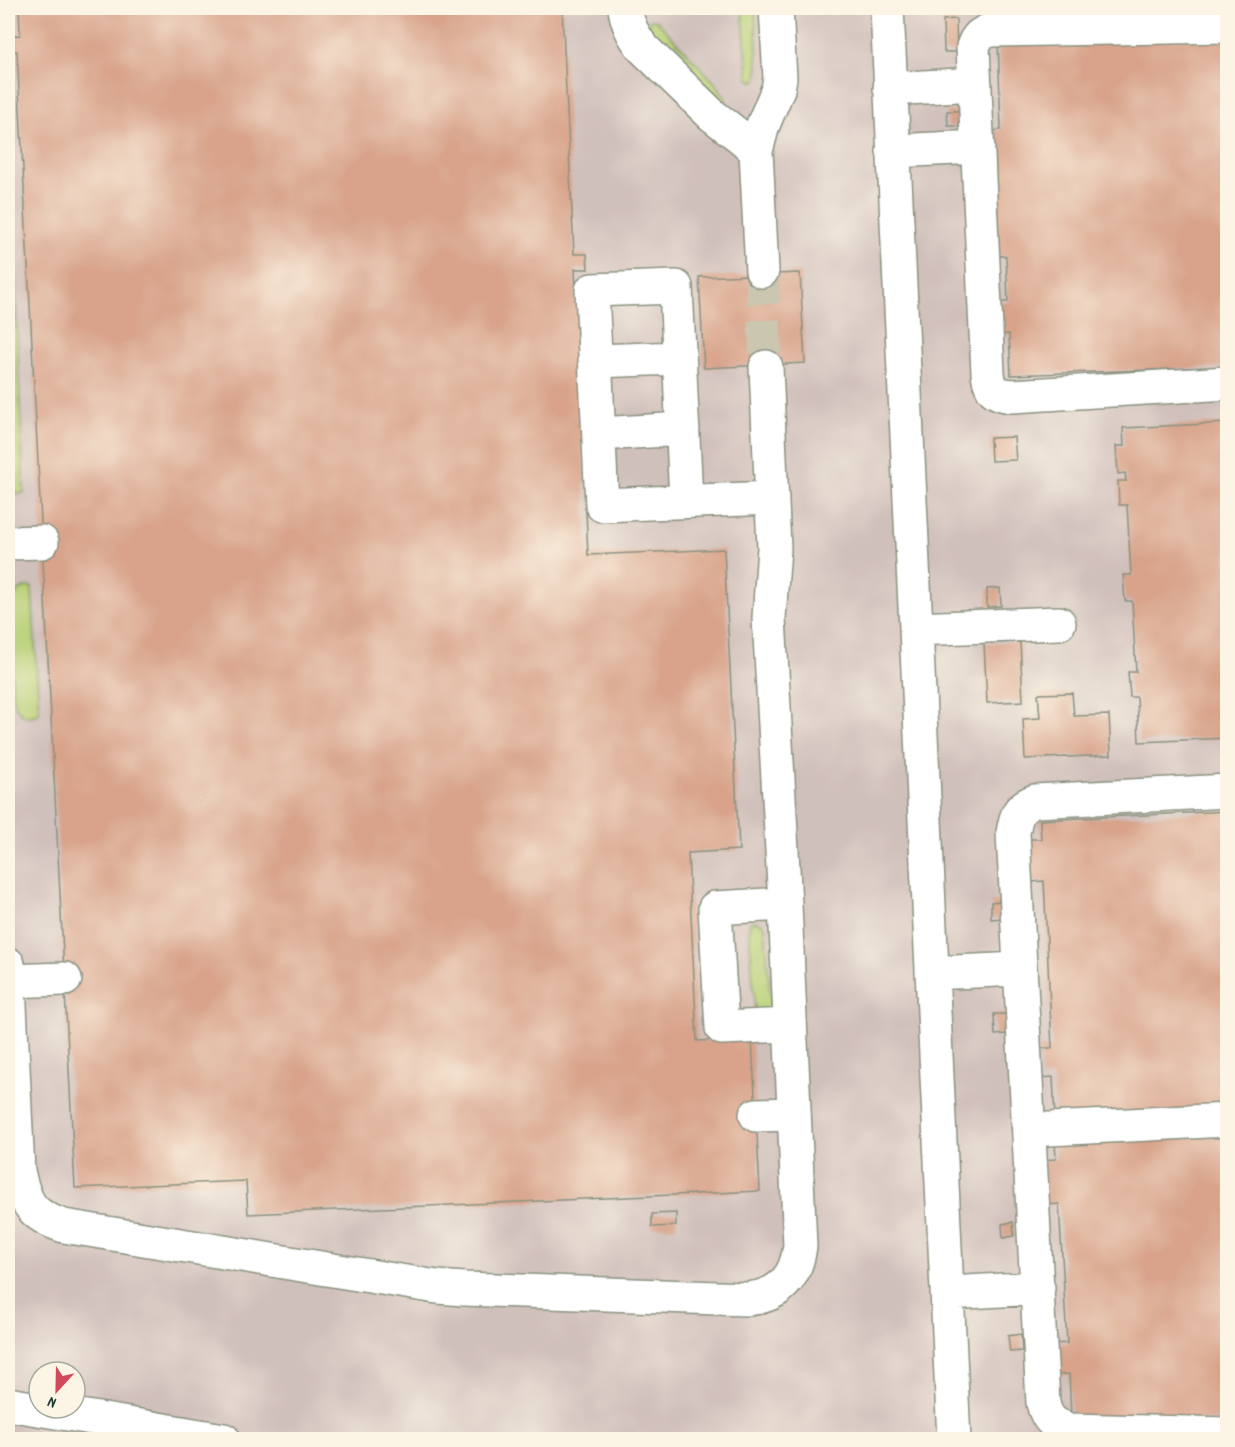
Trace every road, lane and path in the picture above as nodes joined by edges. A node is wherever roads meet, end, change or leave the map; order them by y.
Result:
1 (625, 8) edge
2 (776, 8) edge
3 (887, 8) edge
4 (1227, 26) edge
5 (975, 84) junction
6 (890, 89) junction
7 (978, 147) junction
8 (893, 151) junction
9 (756, 152) junction
10 (762, 271) tunnel mouth
11 (679, 358) junction
12 (595, 361) junction
13 (766, 367) tunnel mouth
14 (1227, 383) edge
15 (683, 429) junction
16 (599, 434) junction
17 (772, 498) junction
18 (686, 501) junction
19 (42, 542) dead end
20 (8, 543) edge
21 (1059, 623) dead end
22 (916, 629) junction
23 (1227, 791) edge
24 (784, 904) junction
25 (1020, 969) junction
26 (8, 972) edge
27 (932, 973) junction
28 (64, 979) dead end
29 (790, 1025) junction
30 (794, 1114) junction
31 (756, 1115) dead end
32 (1227, 1120) edge
33 (1029, 1130) junction
34 (1038, 1288) junction
35 (948, 1293) junction
36 (8, 1404) edge
37 (1227, 1434) edge
38 (224, 1440) edge
39 (954, 1440) edge

1 - 9 street
2 - 9 street
3 - 6 street
4 - 5 street
5 - 6 street
5 - 7 street
6 - 8 street
7 - 8 street
7 - 14 street
8 - 22 street
9 - 10 street
11 - 12 street
11 - 12 street
11 - 15 street
12 - 16 street
13 - 17 street
15 - 16 street
15 - 18 street
16 - 18 street
17 - 18 street
17 - 24 street
19 - 20 street
21 - 22 street
22 - 27 street
23 - 25 street
24 - 29 street
24 - 29 street
25 - 27 street
25 - 33 street
26 - 28 street
26 - 30 street
27 - 35 street
29 - 30 street
30 - 31 street
32 - 33 street
33 - 34 street
34 - 35 street
34 - 37 street
35 - 39 street
36 - 38 street

